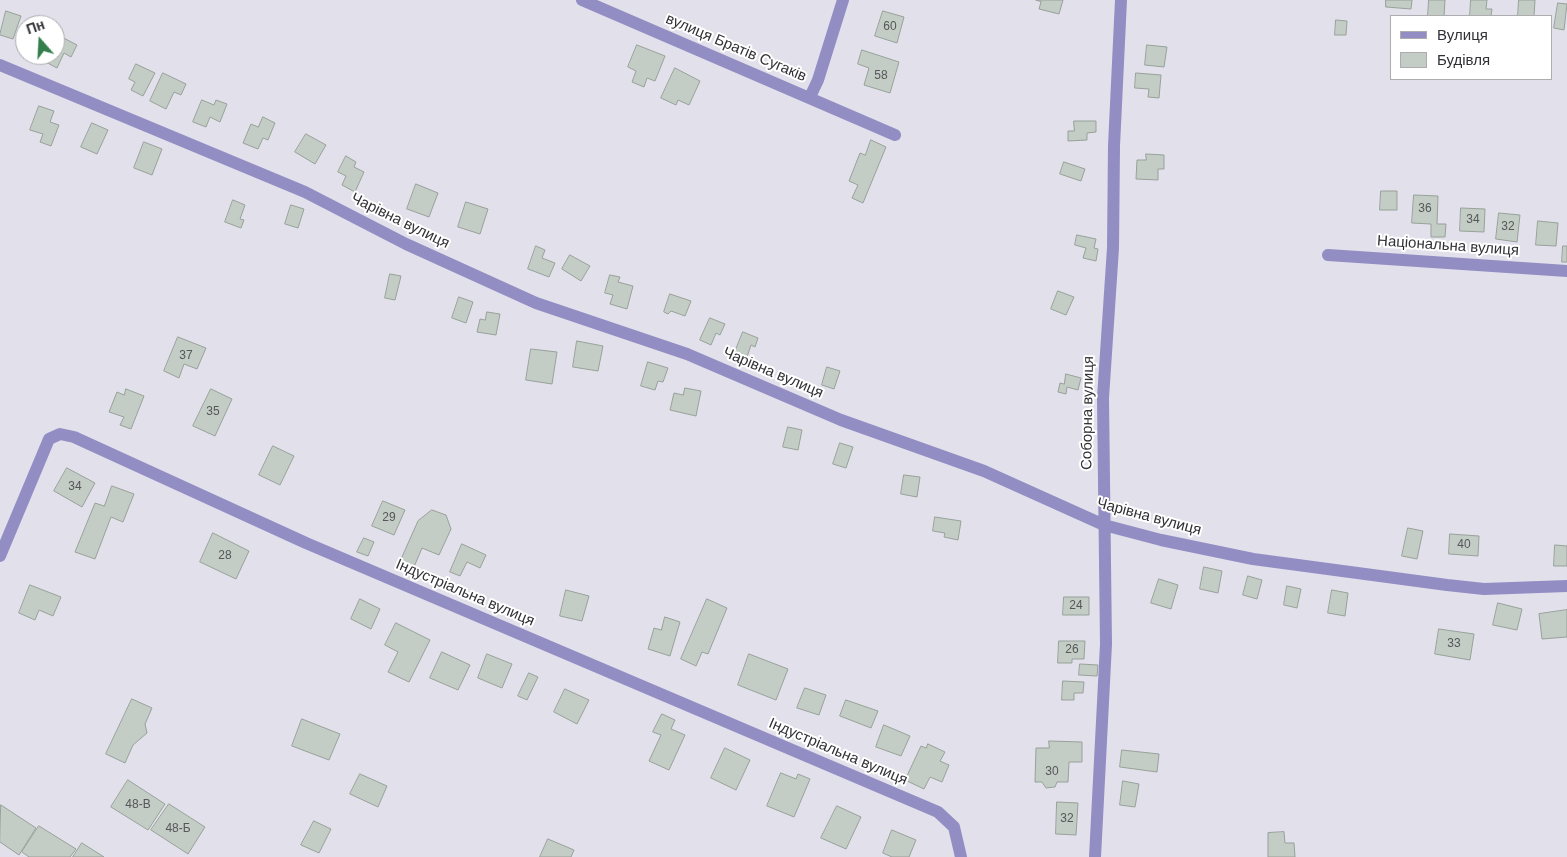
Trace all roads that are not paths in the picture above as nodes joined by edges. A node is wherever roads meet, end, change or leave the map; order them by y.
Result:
1 (582, 0) edge
2 (843, 0) edge
3 (1121, 0) edge
4 (0, 65) edge
5 (810, 97) junction
6 (895, 135) dead end
7 (1328, 255) dead end
8 (1567, 272) edge
9 (1104, 525) junction
10 (0, 556) edge
11 (1567, 586) edge
12 (961, 857) edge
13 (1095, 857) edge

1 - 5 street, вулиця Братів Сугаків
2 - 5 street, вулиця Братів Сугаків
3 - 9 street, Соборна вулиця
4 - 9 street, Чарівна вулиця
5 - 6 street
7 - 8 street, Національна вулиця
9 - 11 street, Чарівна вулиця
9 - 13 street, Соборна вулиця
10 - 12 street, Індустріальна вулиця

